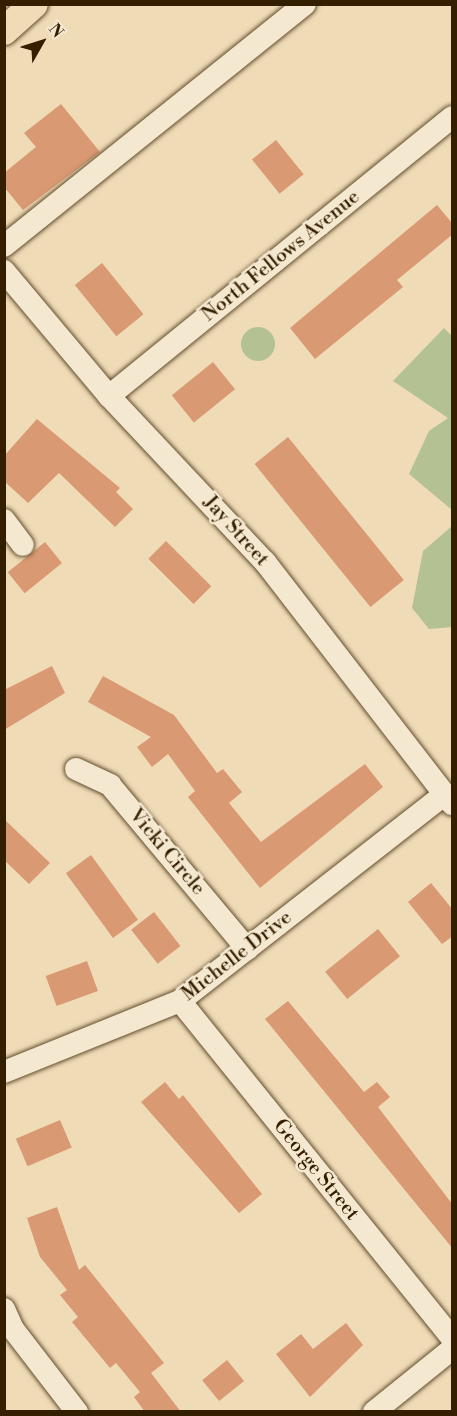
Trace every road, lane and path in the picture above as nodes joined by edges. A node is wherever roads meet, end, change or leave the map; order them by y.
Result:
1 (34, 4) edge
2 (305, 4) edge
3 (4, 31) edge
4 (453, 117) edge
5 (4, 246) edge
6 (4, 271) edge
7 (109, 396) junction
8 (4, 520) edge
9 (23, 545) dead end
10 (76, 769) dead end
11 (448, 799) edge
12 (247, 949) junction
13 (180, 1001) junction
14 (4, 1072) edge
15 (4, 1308) edge
16 (453, 1338) edge
17 (453, 1349) edge
18 (77, 1412) edge
19 (374, 1412) edge

1 - 3 main road
2 - 5 street
4 - 7 street, North Fellows Avenue
6 - 7 street, Jay Street
7 - 11 street, Jay Street
8 - 9 street
10 - 12 street, Vicki Circle
11 - 12 street, Michelle Drive
12 - 13 street, Michelle Drive
13 - 14 street, Michelle Drive
13 - 16 street, George Street
15 - 18 street
17 - 19 street

